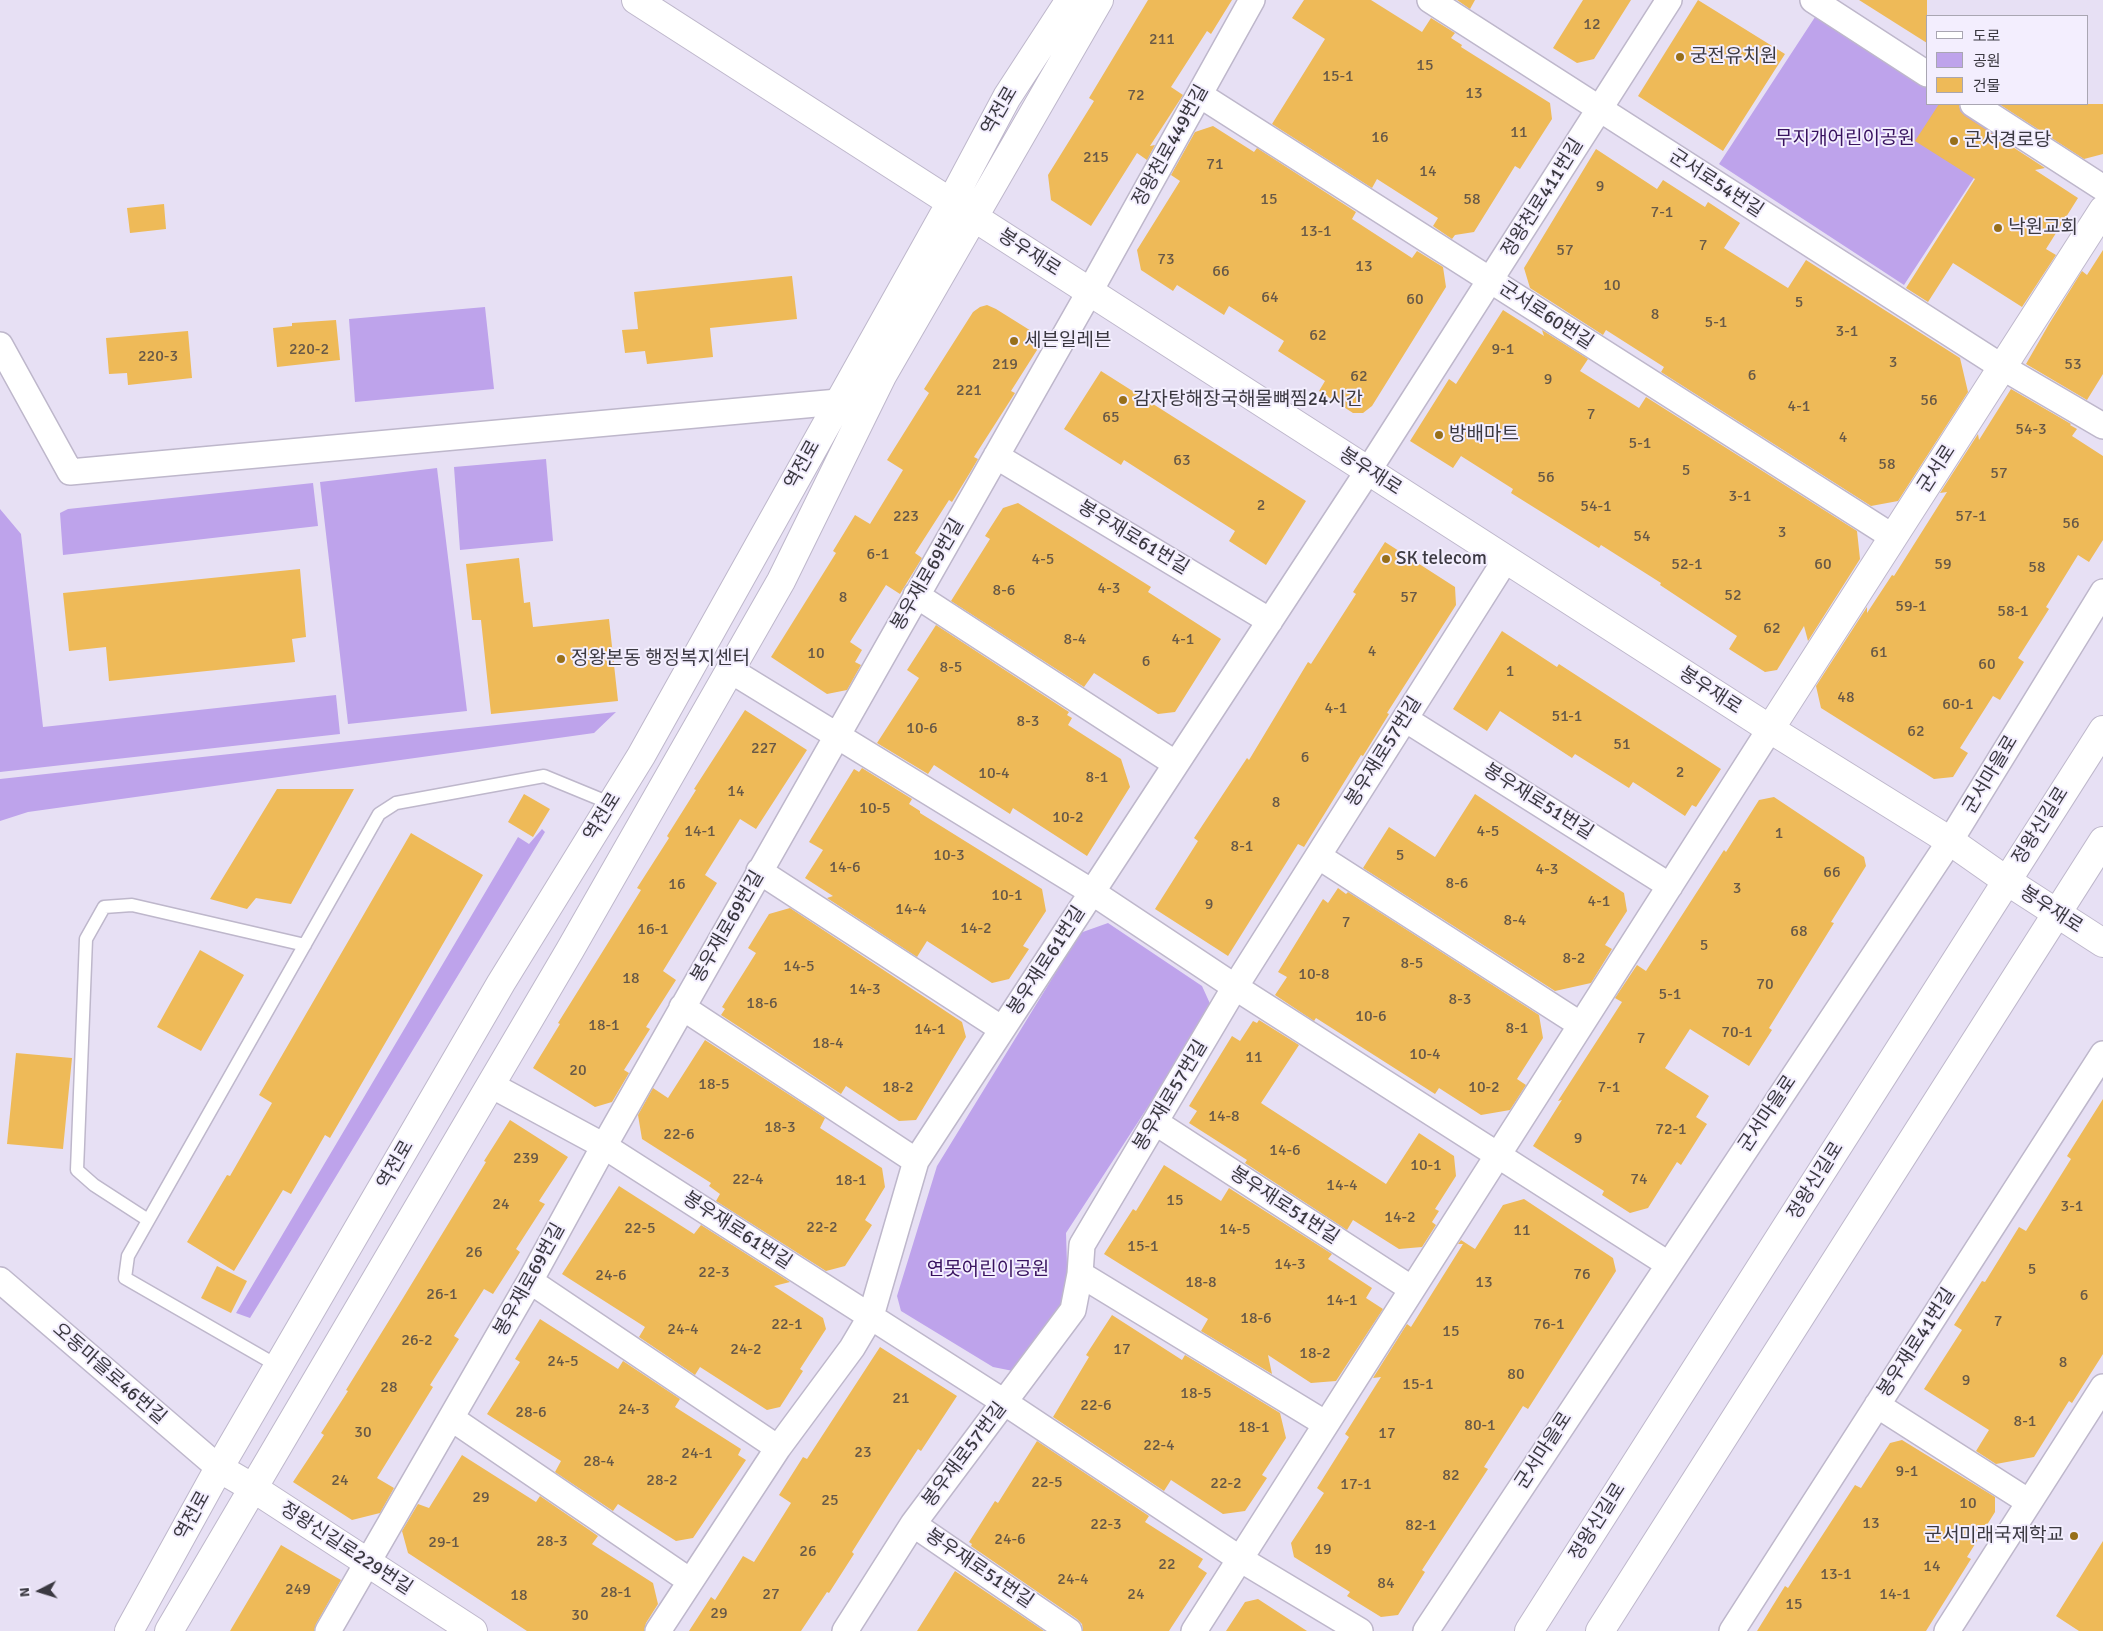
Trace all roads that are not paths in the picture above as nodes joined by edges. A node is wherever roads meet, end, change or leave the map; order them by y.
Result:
1 (636, 0) edge
2 (1070, 0) edge
3 (1099, 0) edge
4 (1252, 0) edge
5 (1430, 0) edge
6 (1669, 0) edge
7 (1812, 0) edge
8 (1926, 73) edge
9 (1200, 95) junction
10 (1975, 105) edge
11 (1599, 109) junction
12 (2103, 188) edge
13 (951, 202) junction
14 (2103, 210) edge
15 (974, 217) junction
16 (1490, 280) junction
17 (1090, 291) junction
18 (0, 345) edge
19 (2002, 367) junction
20 (838, 402) junction
21 (2103, 426) edge
22 (996, 456) junction
23 (1368, 471) junction
24 (1893, 537) junction
25 (1506, 559) junction
26 (2103, 592) edge
27 (916, 595) junction
28 (1270, 621) junction
29 (730, 670) junction
30 (1405, 719) junction
31 (1770, 729) junction
32 (2103, 730) edge
33 (838, 735) junction
34 (1176, 764) junction
35 (612, 804) junction
36 (1950, 841) junction
37 (2103, 841) edge
38 (1318, 856) junction
39 (760, 872) junction
40 (2007, 881) junction
41 (1670, 886) junction
42 (1092, 892) junction
43 (2057, 914) junction
44 (2103, 943) edge
45 (305, 945) junction
46 (1235, 987) junction
47 (682, 1007) junction
48 (1581, 1025) junction
49 (1002, 1029) junction
50 (2103, 1054) edge
51 (491, 1085) junction
52 (1155, 1122) junction
53 (604, 1146) junction
54 (1498, 1156) junction
55 (916, 1162) junction
56 (148, 1220) junction
57 (1668, 1264) junction
58 (1080, 1274) junction
59 (0, 1280) edge
60 (530, 1281) junction
61 (1412, 1290) junction
62 (871, 1316) junction
63 (278, 1366) junction
64 (2103, 1387) edge
65 (1004, 1402) junction
66 (1877, 1405) junction
67 (450, 1418) junction
68 (1326, 1424) junction
69 (778, 1448) junction
70 (219, 1468) junction
71 (253, 1488) junction
72 (2029, 1502) junction
73 (913, 1524) junction
74 (1240, 1559) junction
75 (367, 1562) junction
76 (690, 1581) junction
77 (129, 1631) edge
78 (169, 1631) edge
79 (328, 1631) edge
80 (473, 1631) edge
81 (658, 1631) edge
82 (845, 1631) edge
83 (1069, 1631) edge
84 (1194, 1631) edge
85 (1360, 1631) edge
86 (1426, 1631) edge
87 (1529, 1631) edge
88 (1600, 1631) edge
89 (1732, 1631) edge
90 (1946, 1631) edge

1 - 13 street, 봉우재로
2 - 13 street, 역전로
3 - 15 street, 역전로
4 - 9 street, 정왕천로449번길
5 - 11 street, 군서로54번길
6 - 11 street, 정왕천로411번길
7 - 8 street
9 - 16 street, 군서로60번길
9 - 17 street, 정왕천로449번길
10 - 12 street
11 - 16 street, 정왕천로411번길
11 - 19 street, 군서로54번길
13 - 15 street, 봉우재로
13 - 20 street, 역전로
14 - 19 street, 군서로
15 - 17 street, 봉우재로
15 - 29 street, 역전로
16 - 23 street, 정왕천로411번길
16 - 24 street, 군서로60번길
17 - 22 street, 봉우재로69번길
17 - 23 street, 봉우재로
18 - 20 street
19 - 21 street
19 - 24 street, 군서로
20 - 35 street, 역전로
22 - 27 street, 봉우재로69번길
22 - 28 street, 봉우재로61번길
23 - 25 street, 봉우재로
23 - 28 street, 봉우재로61번길
24 - 31 street, 군서로
25 - 30 street, 봉우재로57번길
25 - 31 street, 봉우재로
26 - 36 street, 군서마을로
27 - 33 street, 봉우재로69번길
27 - 34 street
28 - 34 street, 봉우재로61번길
29 - 33 street, 봉우재로61번길
29 - 51 street, 역전로
30 - 38 street, 봉우재로57번길
30 - 41 street, 봉우재로51번길
31 - 36 street, 봉우재로
31 - 41 street
32 - 40 street, 정왕신길로
33 - 39 street, 봉우재로69번길
33 - 42 street, 봉우재로61번길
34 - 42 street, 봉우재로61번길
35 - 45 lane
35 - 63 street, 역전로
36 - 40 street, 봉우재로
36 - 57 street, 군서마을로
37 - 43 street
38 - 46 street, 봉우재로57번길
38 - 48 street
39 - 47 street, 봉우재로69번길
39 - 49 street, 봉우재로61번길
40 - 43 street, 봉우재로
40 - 87 street, 정왕신길로
41 - 48 street
42 - 46 street
42 - 49 street, 봉우재로61번길
43 - 44 street, 봉우재로
43 - 88 street
45 - 56 lane
45 - 56 lane
46 - 52 street, 봉우재로57번길
46 - 54 street
47 - 53 street, 봉우재로69번길
47 - 55 street
48 - 54 street
49 - 55 street, 봉우재로61번길
50 - 66 street, 봉우재로41번길
51 - 53 street, 봉우재로61번길
51 - 71 street, 역전로
52 - 58 street, 봉우재로57번길
52 - 61 street, 봉우재로51번길
53 - 60 street, 봉우재로69번길
53 - 62 street, 봉우재로61번길
54 - 57 street
54 - 61 street
55 - 62 street, 봉우재로61번길
56 - 63 lane
57 - 86 street, 군서마을로
58 - 65 street, 봉우재로57번길
58 - 68 street
59 - 70 street, 오동마을로46번길
60 - 67 street, 봉우재로69번길
60 - 69 street
61 - 68 street
62 - 65 street
62 - 69 street, 봉우재로61번길
63 - 70 street, 역전로
64 - 72 street
65 - 73 street, 봉우재로57번길
65 - 74 street
66 - 72 street
66 - 89 street, 봉우재로41번길
67 - 75 street, 봉우재로69번길
67 - 76 street
68 - 74 street
69 - 76 street, 봉우재로61번길
70 - 71 street, 정왕신길로229번길
70 - 77 street, 역전로
71 - 75 street, 정왕신길로229번길
71 - 78 street, 역전로
72 - 90 street
73 - 82 street, 봉우재로57번길
73 - 83 street, 봉우재로51번길
74 - 84 street
74 - 85 street
75 - 79 street, 봉우재로69번길
75 - 80 street, 정왕신길로229번길
76 - 81 street, 봉우재로61번길

